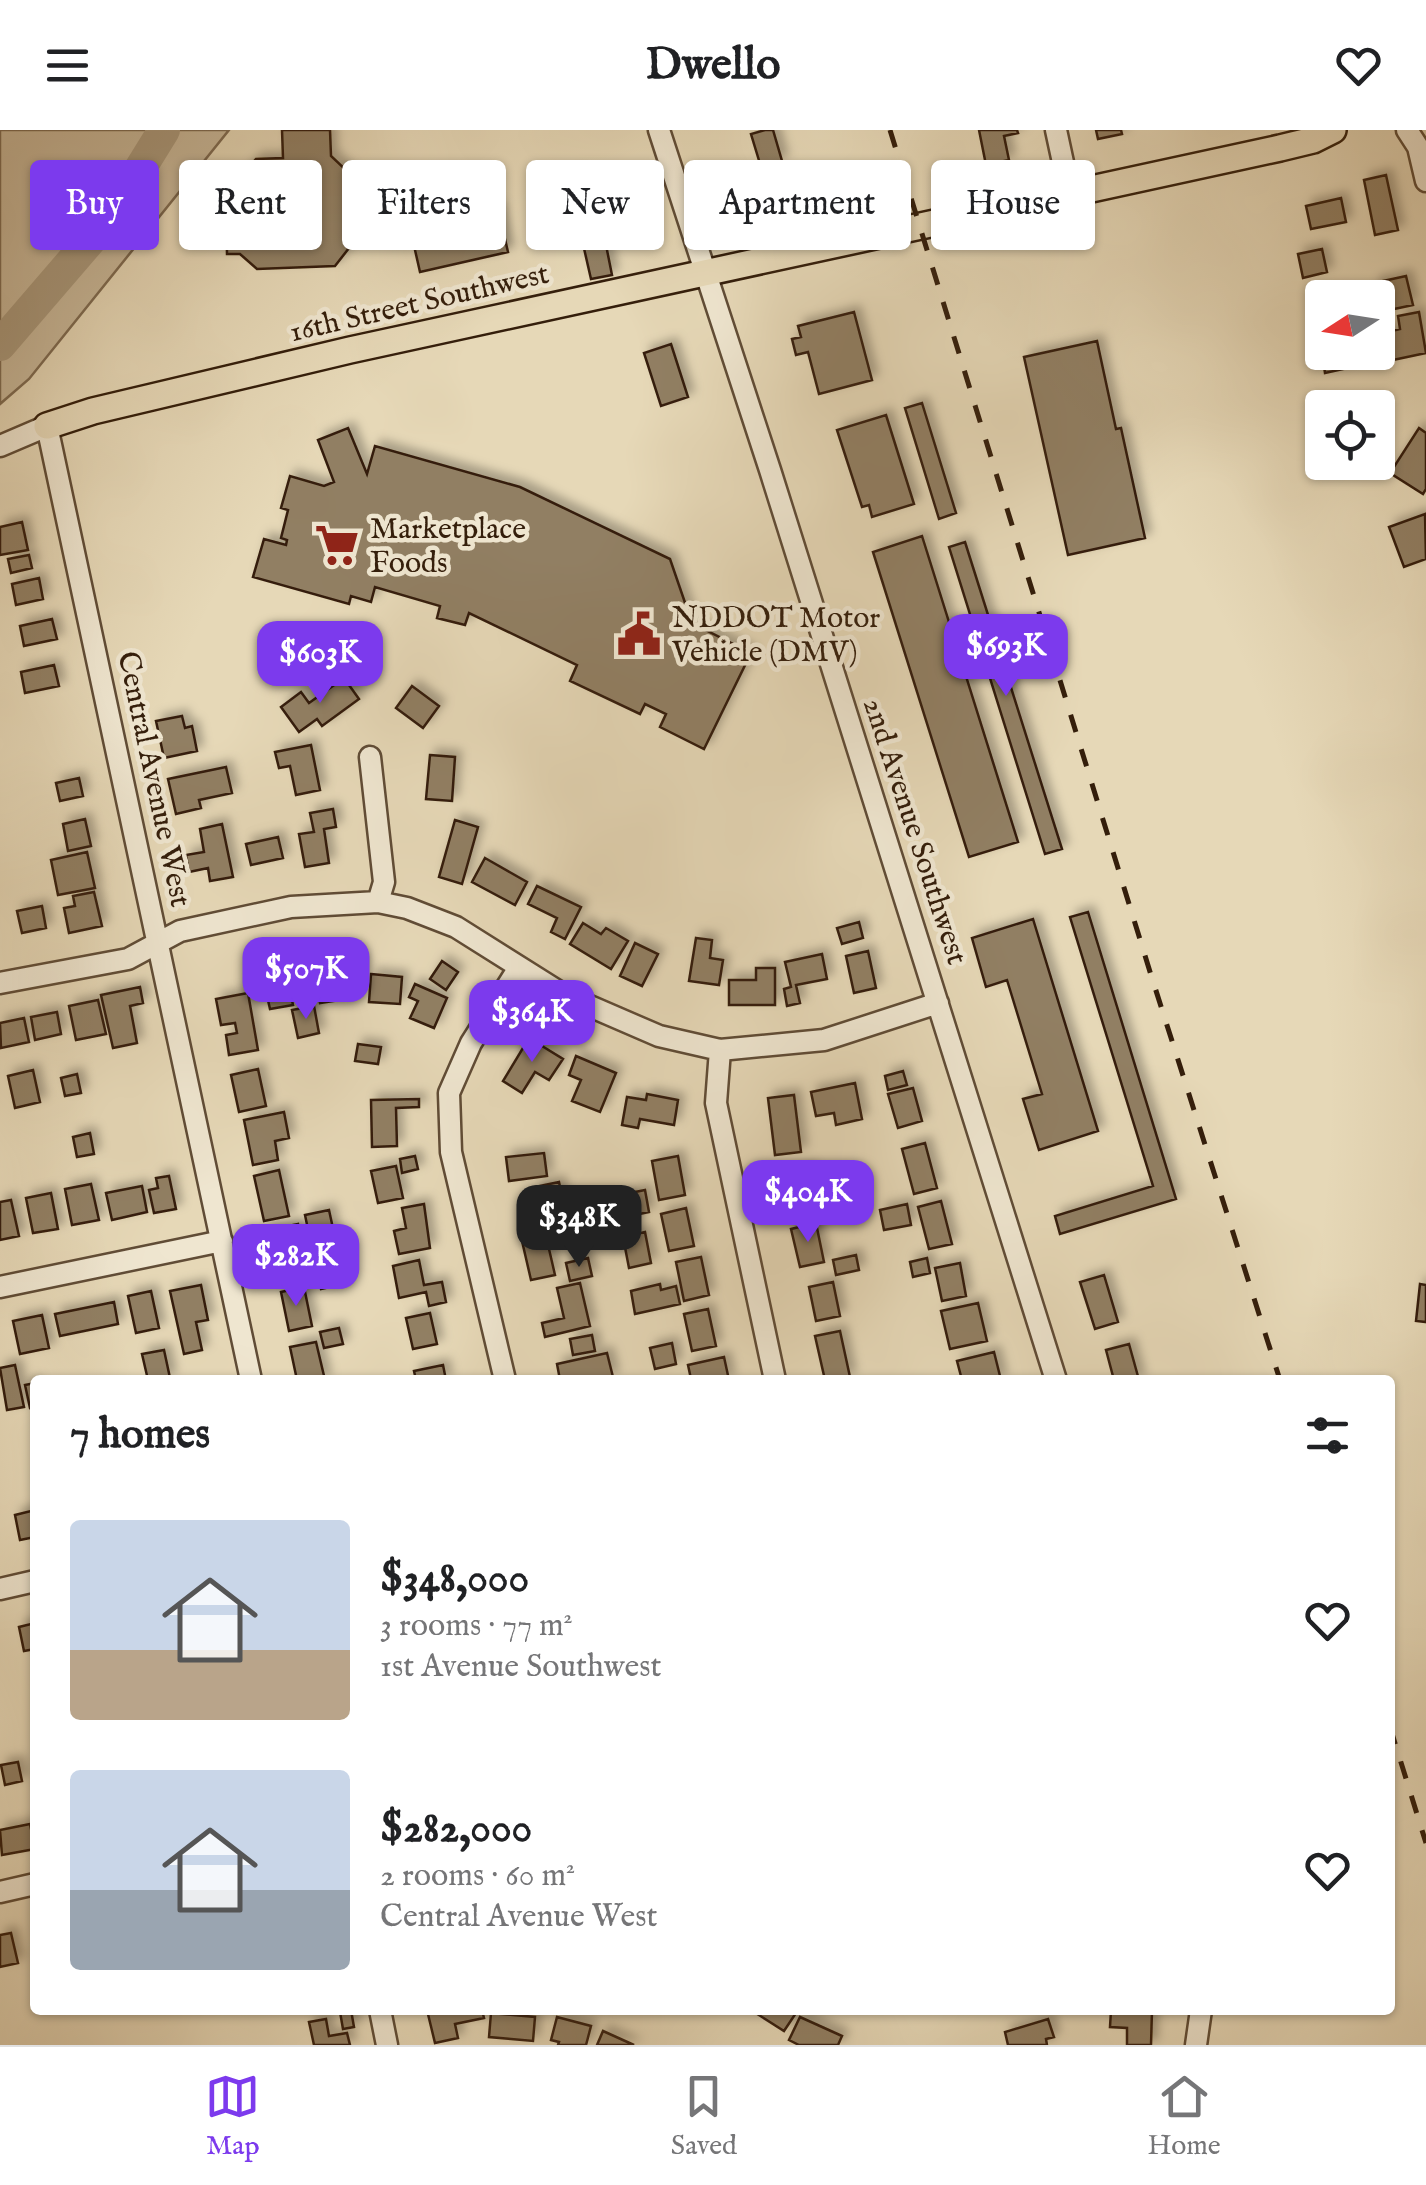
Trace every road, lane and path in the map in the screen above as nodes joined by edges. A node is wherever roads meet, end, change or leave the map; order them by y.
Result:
1 (659, 130) edge
2 (1056, 130) edge
3 (1333, 130) edge
4 (1407, 130) edge
5 (1062, 160) edge
6 (1426, 181) edge
7 (1095, 189) edge
8 (931, 224) edge
9 (705, 271) junction
10 (47, 426) junction
11 (0, 446) edge
12 (370, 757) dead end
13 (378, 902) junction
14 (158, 941) junction
15 (518, 968) junction
16 (0, 983) edge
17 (938, 1004) junction
18 (720, 1050) junction
19 (222, 1242) junction
20 (0, 1287) edge
21 (251, 1375) edge
22 (504, 1375) edge
23 (774, 1375) edge
24 (1054, 1375) edge
25 (30, 1583) edge
26 (0, 1589) edge
27 (30, 1885) edge
28 (0, 1892) edge
29 (381, 2015) edge
30 (387, 2045) edge

1 - 9 street, 2nd Avenue Southwest
2 - 5 street
3 - 7 main road, 16th Street Southwest
4 - 6 street
8 - 9 main road, 16th Street Southwest
9 - 10 main road, 16th Street Southwest
9 - 17 street, 2nd Avenue Southwest
10 - 11 street
10 - 14 street, Central Avenue West
12 - 13 street
13 - 14 street
13 - 15 street
14 - 16 street
14 - 19 street, Central Avenue West
15 - 18 street
15 - 22 street
17 - 18 street
17 - 24 street, 2nd Avenue Southwest
18 - 23 street
19 - 20 street
19 - 21 street, Central Avenue West
25 - 26 street
27 - 28 street
29 - 30 street

